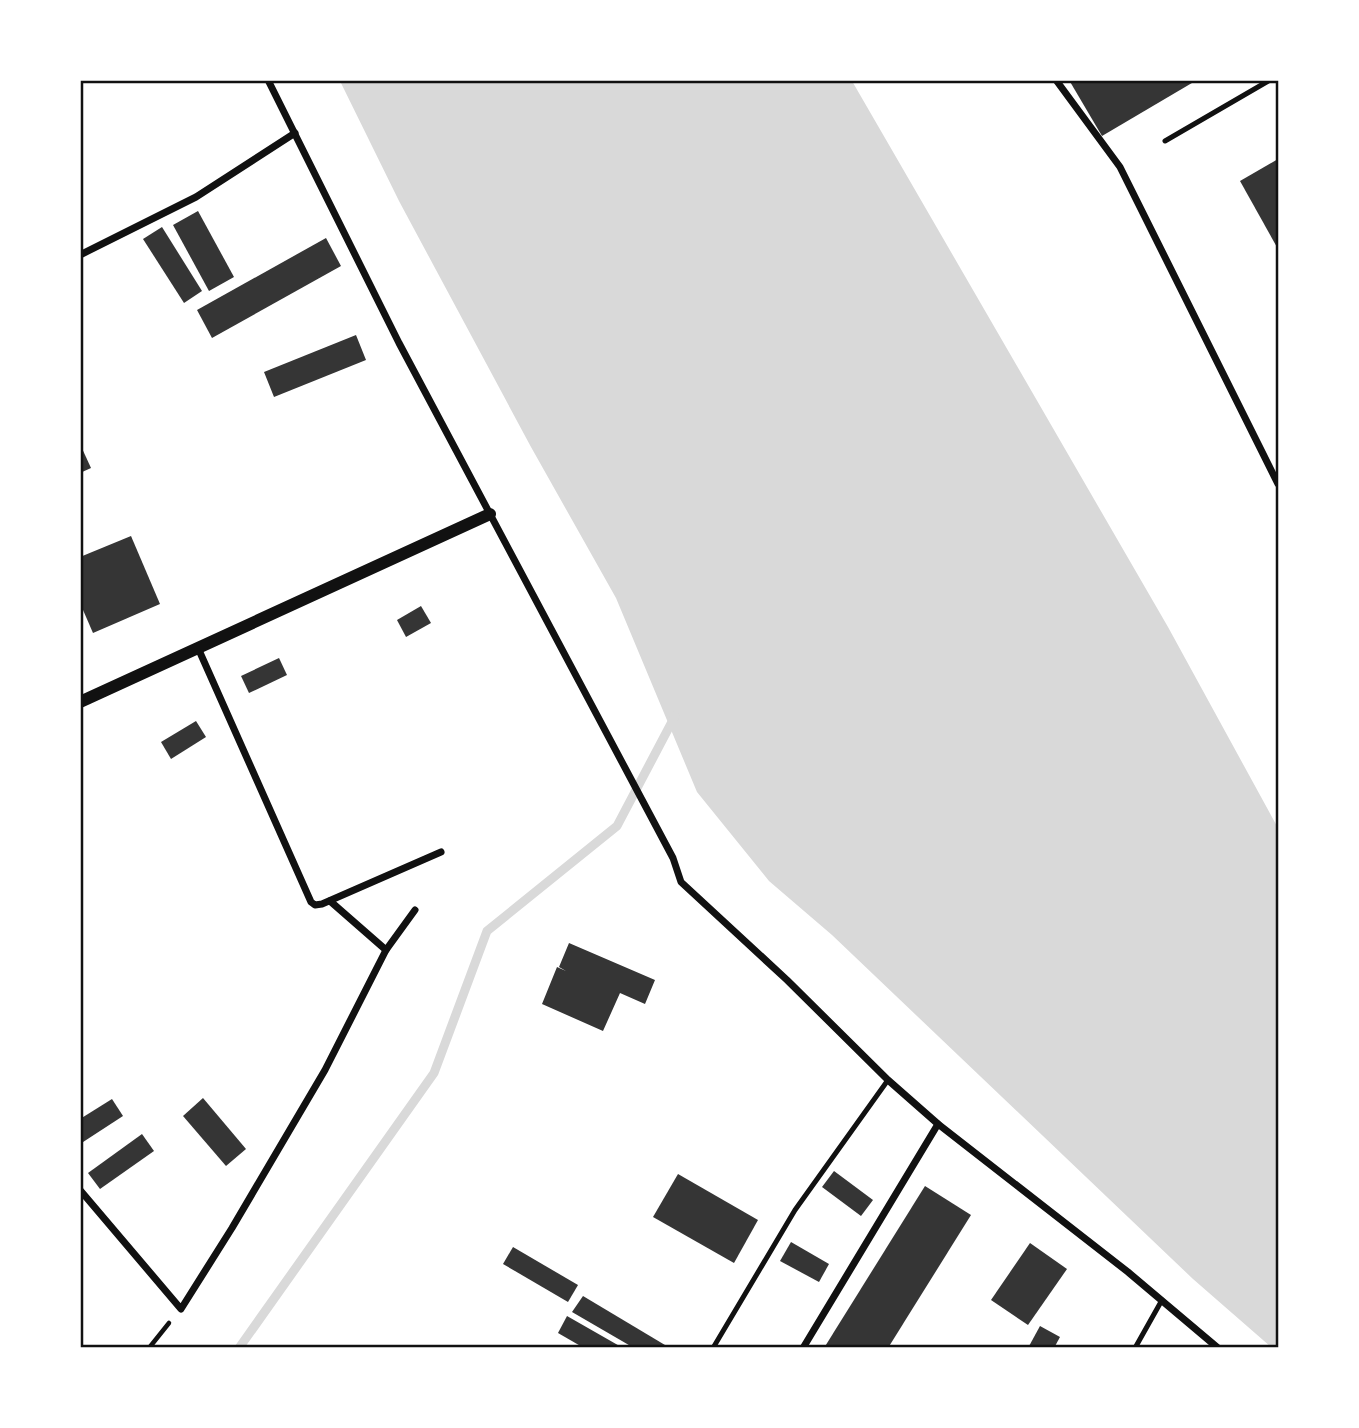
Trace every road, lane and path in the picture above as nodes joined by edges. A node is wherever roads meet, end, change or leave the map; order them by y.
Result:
1 (268, 80) edge
2 (1056, 80) edge
3 (1270, 80) edge
4 (295, 133) junction
5 (1165, 141) dead end
6 (80, 255) edge
7 (1279, 484) edge
8 (490, 514) junction
9 (198, 648) junction
10 (80, 702) edge
11 (441, 852) dead end
12 (330, 901) junction
13 (415, 910) dead end
14 (386, 950) junction
15 (888, 1080) junction
16 (938, 1124) junction
17 (80, 1190) edge
18 (1162, 1300) junction
19 (181, 1309) junction
20 (149, 1348) edge
21 (713, 1348) edge
22 (803, 1348) edge
23 (1135, 1348) edge
24 (1218, 1348) edge

1 - 4 street
2 - 7 street
3 - 5 lane
4 - 6 street
4 - 8 street
8 - 9 street
8 - 15 street
9 - 10 street
9 - 12 street
11 - 12 street
12 - 14 street
13 - 14 street
14 - 19 street
15 - 16 street
15 - 21 lane
16 - 18 street
16 - 22 street
17 - 19 street
18 - 23 lane
18 - 24 street
19 - 20 path

